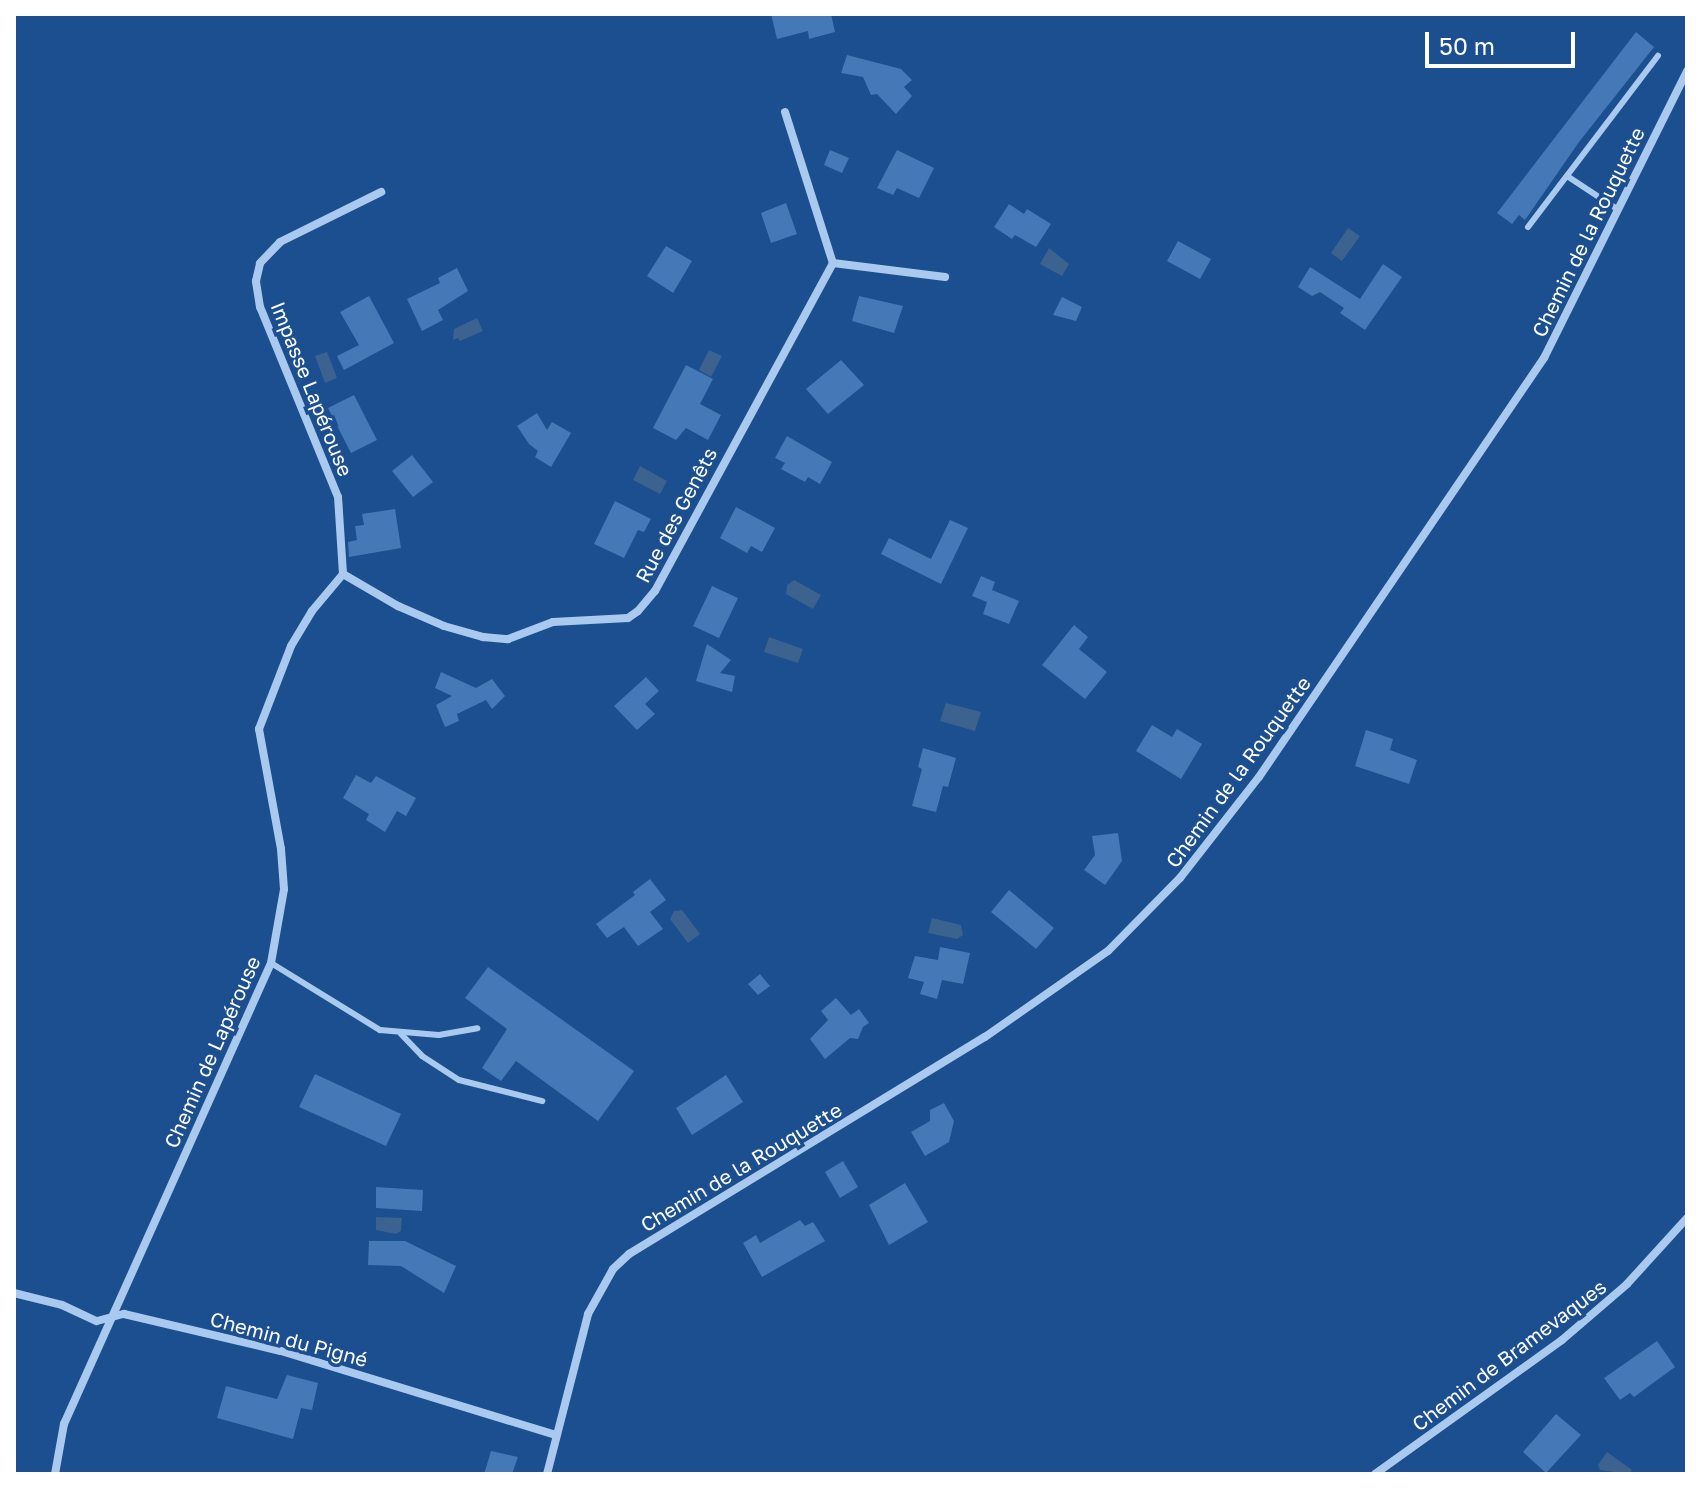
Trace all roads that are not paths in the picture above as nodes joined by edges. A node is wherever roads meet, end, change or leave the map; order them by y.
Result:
1 (1658, 56) dead end
2 (1687, 71) edge
3 (785, 112) dead end
4 (1567, 176) junction
5 (381, 192) dead end
6 (1617, 209) junction
7 (1528, 227) dead end
8 (833, 263) junction
9 (945, 277) dead end
10 (343, 574) junction
11 (271, 963) junction
12 (477, 1028) dead end
13 (401, 1034) junction
14 (542, 1101) dead end
15 (1687, 1218) edge
16 (14, 1293) edge
17 (111, 1316) junction
18 (555, 1435) junction
19 (55, 1474) edge
20 (547, 1474) edge
21 (1375, 1474) edge

1 - 4 lane
2 - 6 street, Chemin de la Rouquette
3 - 8 street
4 - 6 lane
4 - 7 lane
5 - 10 street, Impasse Lapérouse
6 - 18 street, Chemin de la Rouquette
8 - 9 street
8 - 10 street, Rue des Genêts
10 - 11 street, Chemin de Lapérouse
11 - 13 lane
11 - 17 street, Chemin de Lapérouse
12 - 13 lane
13 - 14 lane
15 - 21 street, Chemin de Bramevaques
16 - 17 street, Chemin du Pigné
17 - 18 street, Chemin du Pigné
17 - 19 street, Chemin de Lapérouse
18 - 20 street, Chemin de la Rouquette

